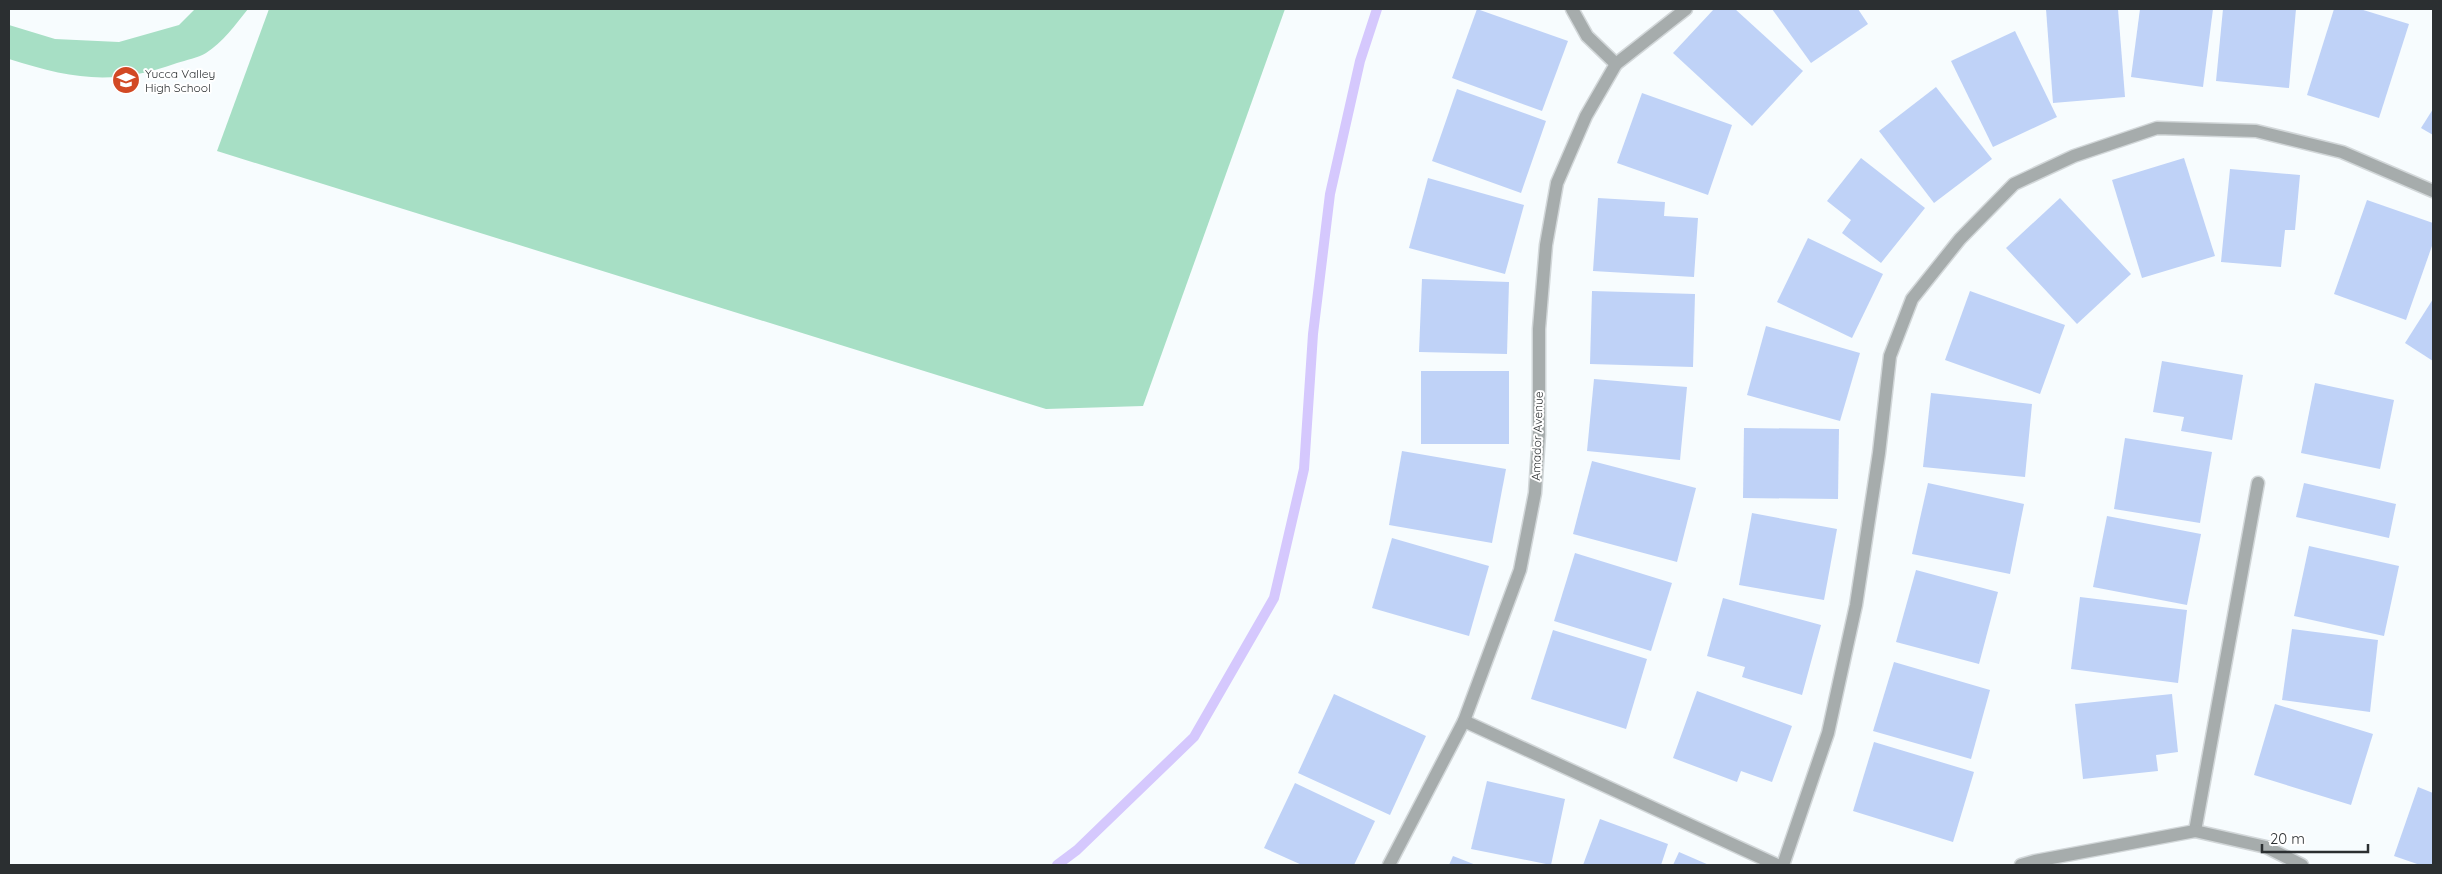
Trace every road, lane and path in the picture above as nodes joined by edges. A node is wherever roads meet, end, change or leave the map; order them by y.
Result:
1 (1572, 9) edge
2 (1686, 9) edge
3 (1616, 64) junction
4 (2433, 191) edge
5 (2258, 483) dead end
6 (1464, 721) junction
7 (2195, 831) junction
8 (1389, 865) edge
9 (1777, 865) edge
10 (1783, 865) edge
11 (2021, 865) edge
12 (2302, 865) edge

1 - 3 lane
2 - 3 lane
3 - 6 lane, Amador Avenue
4 - 10 lane
5 - 7 lane
6 - 8 lane, Amador Avenue
6 - 9 lane
7 - 11 lane
7 - 12 lane

